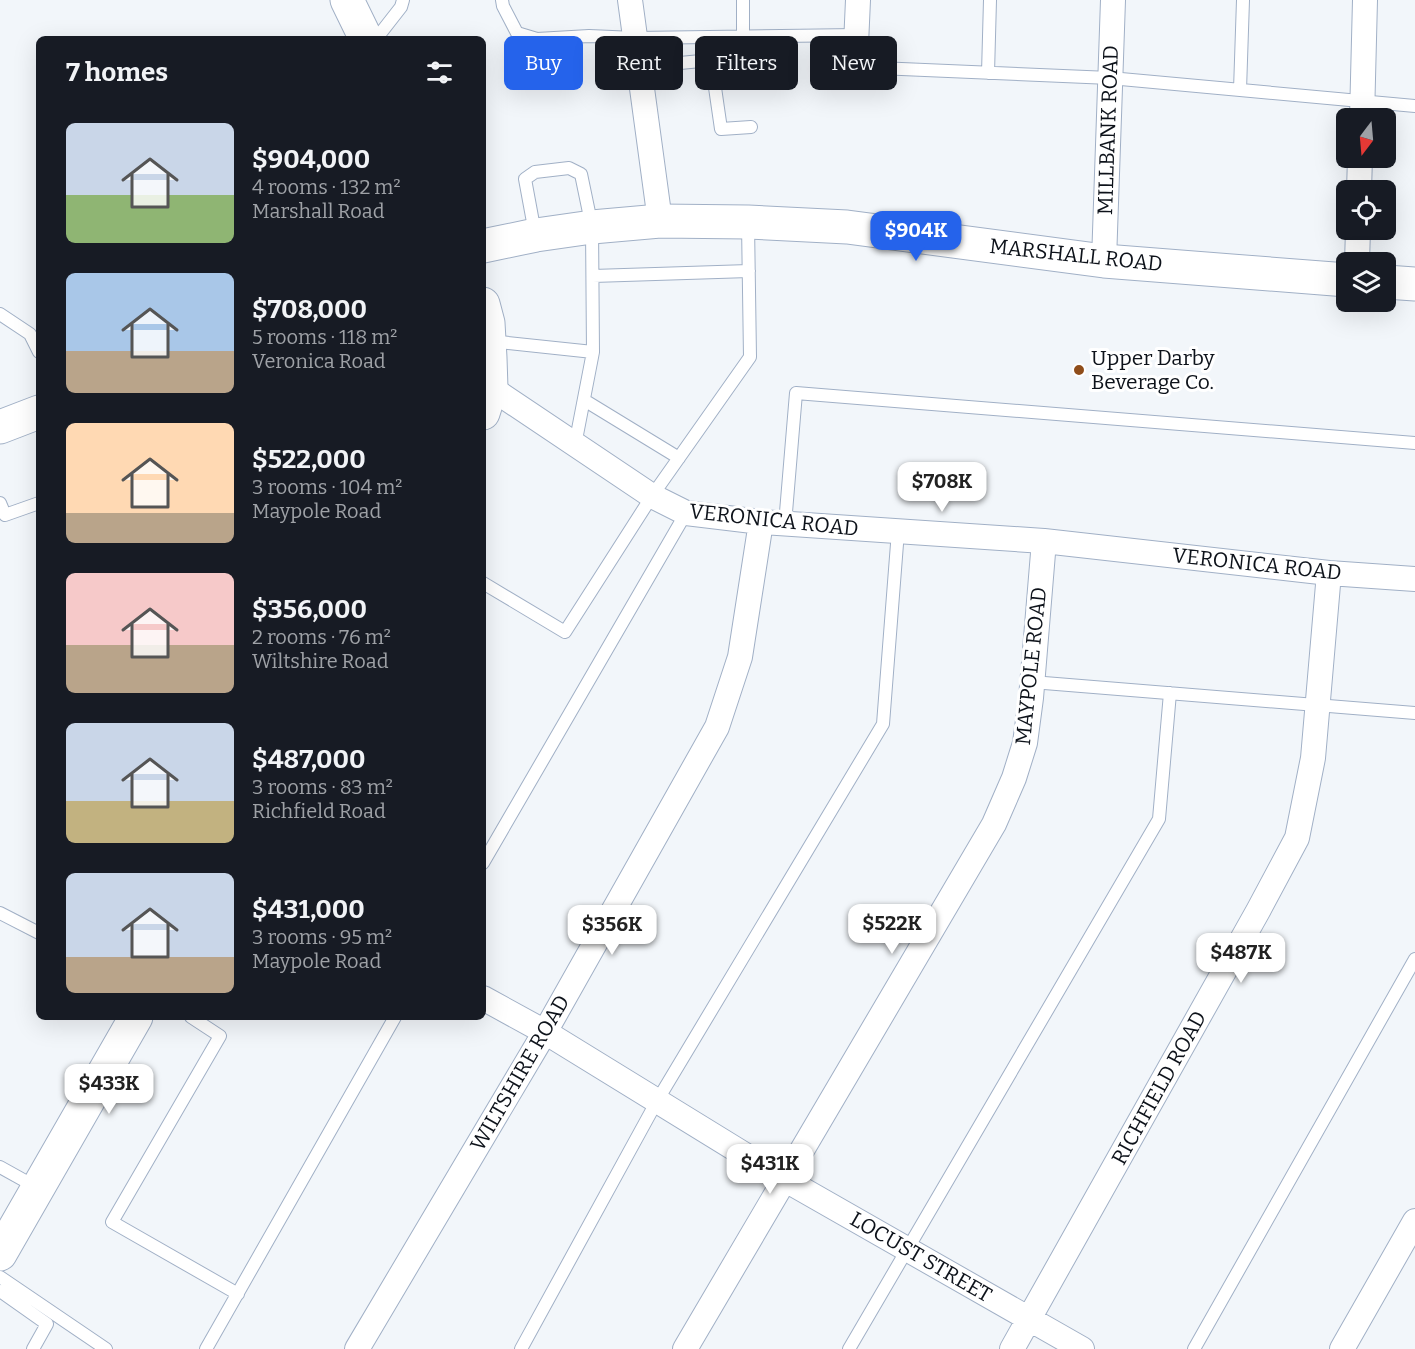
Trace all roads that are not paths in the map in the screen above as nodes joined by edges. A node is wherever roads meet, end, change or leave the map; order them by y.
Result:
1 (347, 0) edge
2 (403, 0) edge
3 (502, 0) edge
4 (630, 0) edge
5 (743, 0) edge
6 (858, 0) edge
7 (990, 0) edge
8 (1113, 0) edge
9 (1243, 0) edge
10 (1365, 0) edge
11 (856, 35) joint
12 (365, 36) edge
13 (378, 36) edge
14 (595, 36) edge
15 (635, 36) edge
16 (743, 36) edge
17 (798, 36) edge
18 (683, 63) edge
19 (897, 69) edge
20 (988, 73) junction
21 (1110, 78) junction
22 (642, 90) edge
23 (1240, 90) junction
24 (1415, 106) edge
25 (1350, 108) edge
26 (1362, 108) edge
27 (1388, 108) edge
28 (751, 127) dead end
29 (660, 221) junction
30 (748, 222) junction
31 (592, 227) junction
32 (536, 235) junction
33 (486, 245) edge
34 (1104, 261) junction
35 (749, 271) junction
36 (593, 276) junction
37 (1336, 279) edge
38 (1396, 283) edge
39 (1415, 284) edge
40 (0, 314) edge
41 (486, 315) edge
42 (489, 341) junction
43 (36, 346) edge
44 (593, 352) junction
45 (487, 400) edge
46 (584, 400) junction
47 (36, 413) edge
48 (0, 427) edge
49 (1415, 443) edge
50 (575, 445) junction
51 (679, 458) junction
52 (652, 496) junction
53 (0, 503) edge
54 (36, 504) edge
55 (686, 513) junction
56 (761, 522) junction
57 (785, 524) junction
58 (898, 531) junction
59 (1044, 541) junction
60 (1329, 573) junction
61 (1415, 579) edge
62 (486, 586) edge
63 (1032, 682) junction
64 (1170, 693) junction
65 (1317, 704) junction
66 (1415, 713) edge
67 (486, 858) edge
68 (0, 913) edge
69 (36, 931) edge
70 (1415, 958) edge
71 (486, 1000) edge
72 (134, 1020) edge
73 (196, 1020) edge
74 (393, 1020) edge
75 (545, 1032) junction
76 (657, 1101) junction
77 (0, 1167) edge
78 (784, 1179) junction
79 (38, 1188) junction
80 (1415, 1221) edge
81 (907, 1249) junction
82 (0, 1254) edge
83 (0, 1277) edge
84 (0, 1291) edge
85 (238, 1294) junction
86 (1030, 1319) junction
87 (33, 1349) edge
88 (106, 1349) edge
89 (206, 1349) edge
90 (357, 1349) edge
91 (521, 1349) edge
92 (685, 1349) edge
93 (849, 1349) edge
94 (1012, 1349) edge
95 (1082, 1349) edge
96 (1194, 1349) edge
97 (1342, 1349) edge

1 - 12 main road
2 - 13 lane
3 - 14 lane
4 - 15 street
5 - 16 lane
6 - 11 street
7 - 20 lane
8 - 21 street, MILLBANK ROAD
9 - 23 lane
10 - 26 street
11 - 17 lane
18 - 28 lane
19 - 20 lane
20 - 21 lane
21 - 23 lane
21 - 34 street, MILLBANK ROAD
22 - 29 street
23 - 25 lane
24 - 27 lane
29 - 30 main road, MARSHALL ROAD
29 - 31 main road, MARSHALL ROAD
30 - 34 main road, MARSHALL ROAD
30 - 35 lane
31 - 32 main road, MARSHALL ROAD
31 - 32 lane
31 - 36 lane
32 - 33 main road, MARSHALL ROAD
34 - 37 main road, MARSHALL ROAD
35 - 36 lane
35 - 51 lane
36 - 44 lane
38 - 39 main road
40 - 43 lane
41 - 42 main road
42 - 44 lane
42 - 45 main road
44 - 46 lane
45 - 50 street, VERONICA ROAD
46 - 50 lane
46 - 51 lane
47 - 48 main road
49 - 57 lane
50 - 52 street, VERONICA ROAD
51 - 52 lane
52 - 55 street, VERONICA ROAD
52 - 62 lane
53 - 54 lane
55 - 56 street, VERONICA ROAD
55 - 67 lane
56 - 57 street, VERONICA ROAD
56 - 75 street, WILTSHIRE ROAD
57 - 58 street, VERONICA ROAD
58 - 59 street, VERONICA ROAD
58 - 76 lane
59 - 60 street, VERONICA ROAD
59 - 63 street, MAYPOLE ROAD
60 - 61 street, VERONICA ROAD
60 - 65 street, RICHFIELD ROAD
63 - 64 lane
63 - 78 street, MAYPOLE ROAD
64 - 65 lane
64 - 81 lane
65 - 66 lane
65 - 86 street, RICHFIELD ROAD
68 - 69 lane
70 - 96 lane
71 - 75 street, LOCUST STREET
72 - 79 main road
73 - 85 lane
74 - 85 lane
75 - 76 street, LOCUST STREET
75 - 90 street, WILTSHIRE ROAD
76 - 78 street, LOCUST STREET
76 - 91 lane
77 - 79 lane
78 - 81 street, LOCUST STREET
78 - 92 street, MAYPOLE ROAD
79 - 82 main road
80 - 97 street
81 - 86 street, LOCUST STREET
81 - 93 lane
83 - 88 lane
84 - 87 lane
85 - 89 lane
86 - 94 street, RICHFIELD ROAD
86 - 95 street, LOCUST STREET

